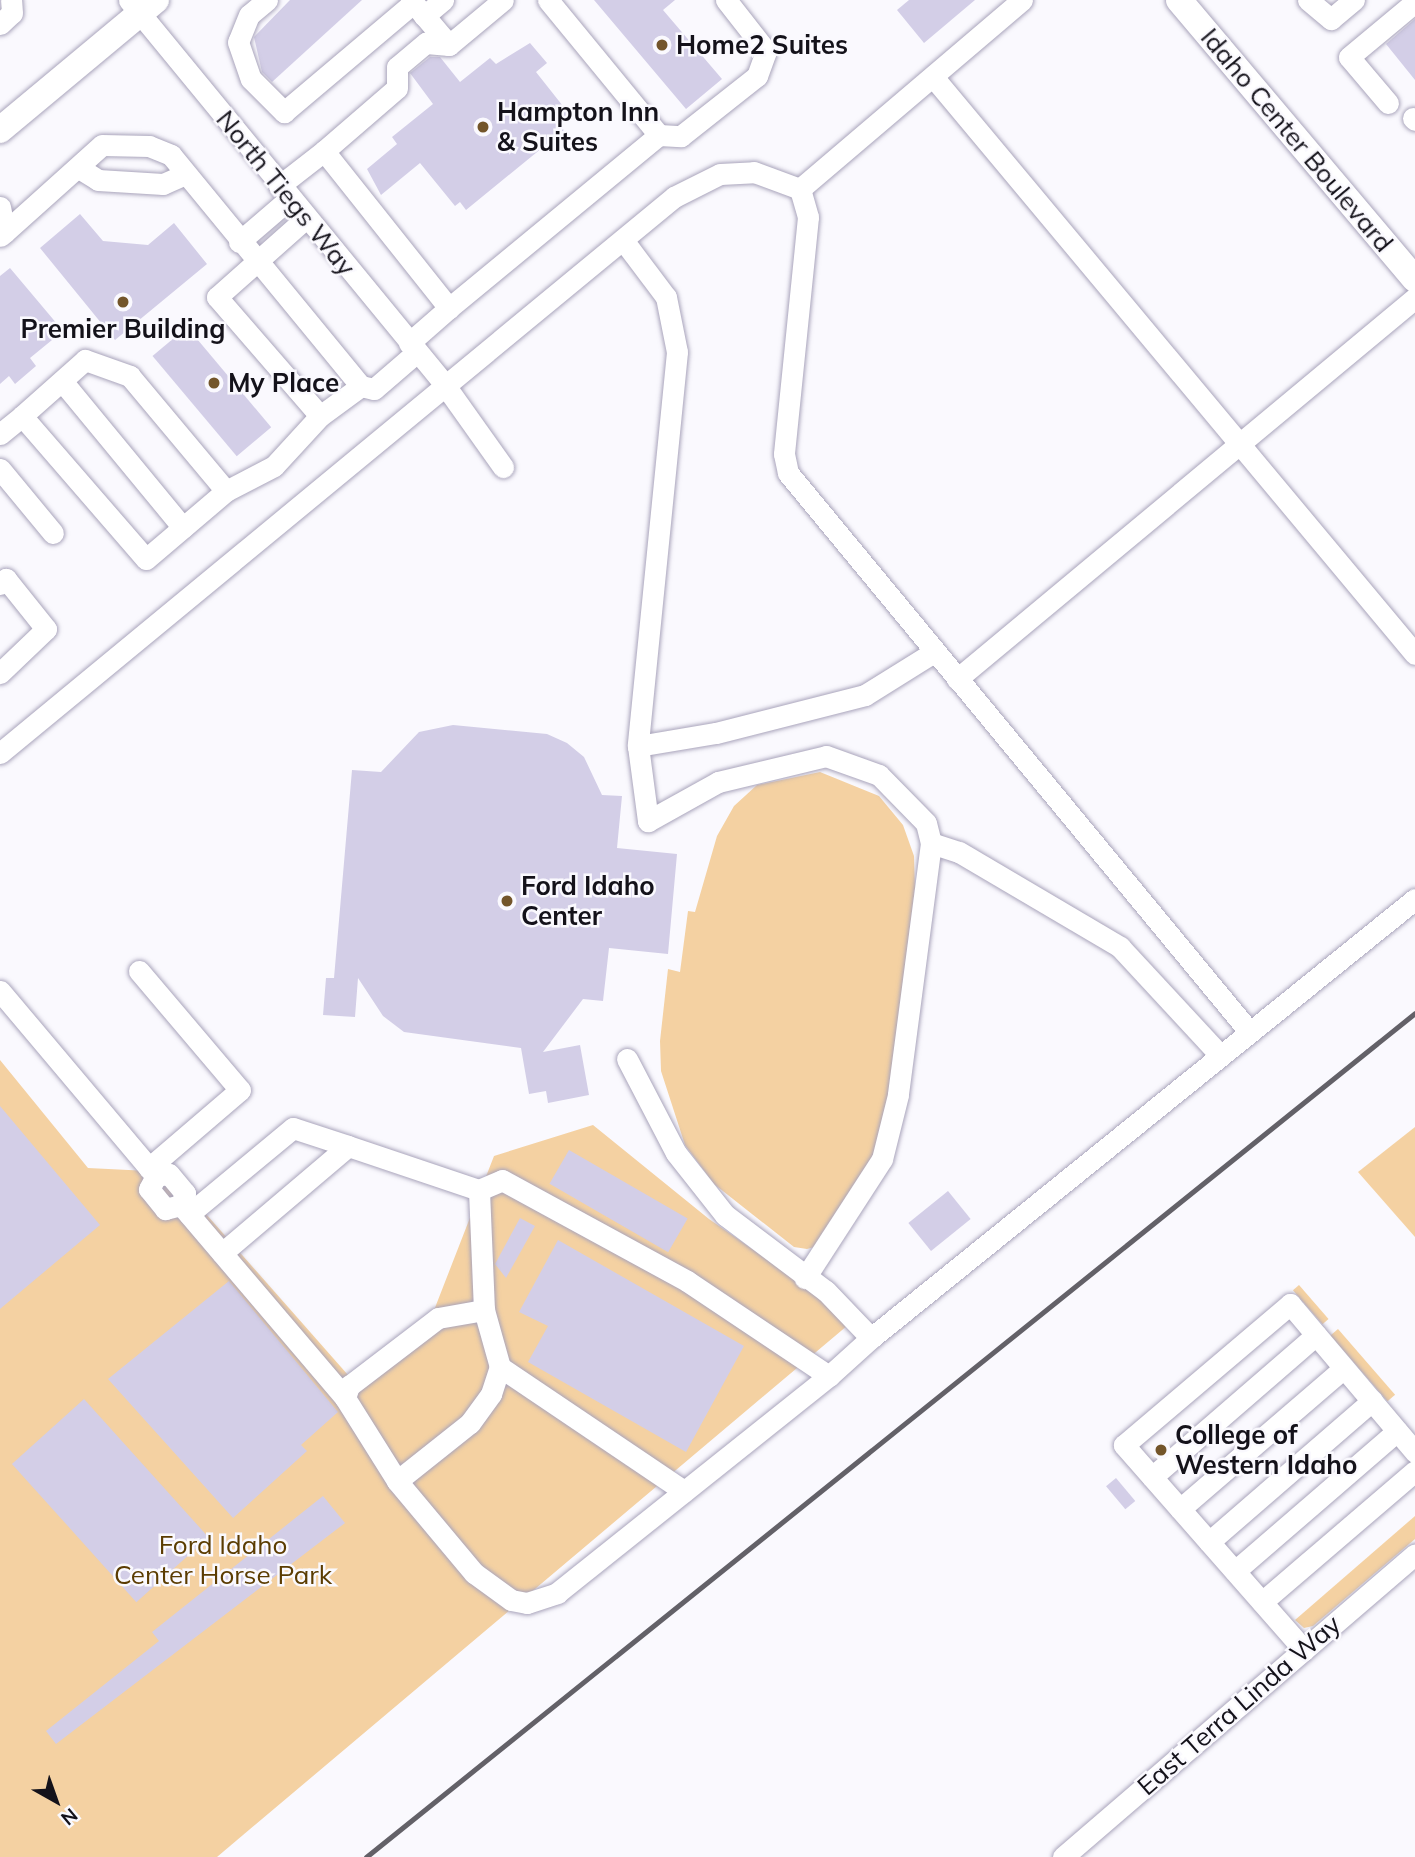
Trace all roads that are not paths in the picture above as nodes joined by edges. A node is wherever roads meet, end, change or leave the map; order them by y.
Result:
1 (11, 0) edge
2 (267, 0) edge
3 (443, 0) edge
4 (503, 0) edge
5 (548, 0) edge
6 (726, 0) edge
7 (1022, 0) edge
8 (1179, 0) edge
9 (1308, 0) edge
10 (1354, 0) edge
11 (1415, 2) edge
12 (142, 5) edge
13 (416, 6) edge
14 (1, 22) edge
15 (449, 46) junction
16 (934, 79) junction
17 (1388, 103) dead end
18 (0, 130) edge
19 (659, 135) junction
20 (324, 151) junction
21 (79, 168) junction
22 (185, 174) junction
23 (800, 189) junction
24 (284, 192) junction
25 (0, 207) edge
26 (306, 218) junction
27 (1, 230) edge
28 (623, 240) junction
29 (239, 242) junction
30 (254, 260) junction
31 (1415, 279) edge
32 (1415, 298) edge
33 (449, 307) junction
34 (413, 347) junction
35 (62, 381) junction
36 (444, 384) junction
37 (361, 386) junction
38 (22, 416) junction
39 (320, 416) junction
40 (0, 434) edge
41 (1240, 444) junction
42 (503, 467) dead end
43 (0, 469) edge
44 (226, 491) junction
45 (183, 528) junction
46 (53, 533) dead end
47 (0, 584) edge
48 (934, 652) junction
49 (1415, 654) edge
50 (0, 673) edge
51 (957, 679) junction
52 (639, 746) junction
53 (0, 753) edge
54 (931, 843) junction
55 (1415, 899) edge
56 (139, 971) dead end
57 (0, 991) edge
58 (1248, 1030) junction
59 (1219, 1054) junction
60 (627, 1059) dead end
61 (348, 1146) junction
62 (153, 1172) junction
63 (479, 1191) junction
64 (185, 1210) junction
65 (222, 1253) junction
66 (805, 1278) junction
67 (484, 1310) junction
68 (1316, 1335) junction
69 (871, 1338) junction
70 (500, 1367) junction
71 (1344, 1368) junction
72 (829, 1376) junction
73 (345, 1398) junction
74 (1372, 1401) junction
75 (1397, 1431) junction
76 (1415, 1452) edge
77 (1415, 1471) edge
78 (1152, 1477) junction
79 (397, 1481) junction
80 (684, 1491) junction
81 (1180, 1508) junction
82 (1209, 1542) junction
83 (1415, 1554) edge
84 (1235, 1571) junction
85 (1262, 1602) junction
86 (1304, 1650) junction
87 (1063, 1857) edge

1 - 14 street
2 - 13 street
3 - 13 street
4 - 15 street
5 - 19 street
6 - 19 street
7 - 16 street
8 - 31 main road, Idaho Center Boulevard
9 - 10 street
11 - 17 street
12 - 18 main road
12 - 24 street, North Tiegs Way
13 - 15 street
15 - 20 street
16 - 23 street
16 - 41 street
19 - 33 street
20 - 24 street
20 - 33 street
21 - 22 street
21 - 22 street
21 - 27 street
22 - 29 street
23 - 28 street
23 - 48 street
24 - 26 street, North Tiegs Way
24 - 29 street
25 - 27 street
26 - 30 street
26 - 34 street, North Tiegs Way
28 - 36 street
28 - 52 street
29 - 30 street
30 - 37 street
30 - 39 street
32 - 41 street
33 - 34 street
34 - 36 street, North Tiegs Way
34 - 37 street
35 - 38 street
35 - 44 street
35 - 45 street
36 - 42 street, North Tiegs Way
36 - 53 street
37 - 39 street
38 - 40 street
38 - 45 street
39 - 44 street
41 - 49 street
41 - 51 street
43 - 46 street
44 - 45 street
47 - 50 street
48 - 51 street
48 - 52 street
51 - 58 street
52 - 54 street
54 - 59 street
54 - 66 street
55 - 58 street
56 - 62 street
57 - 62 street
58 - 59 street
59 - 69 street
60 - 66 street
61 - 63 street
61 - 64 street
61 - 65 street
62 - 64 street
63 - 67 street
63 - 72 street
64 - 65 street
65 - 73 street
66 - 69 street
67 - 70 street
67 - 73 street
68 - 71 street
68 - 78 street
68 - 78 street
69 - 72 street
70 - 79 street
70 - 80 street
71 - 74 street
71 - 81 street
72 - 80 street
73 - 79 street
74 - 75 street
74 - 82 street
75 - 76 street
75 - 84 street
77 - 85 street
78 - 81 street
79 - 80 street
81 - 82 street
82 - 84 street
83 - 86 street, East Terra Linda Way
84 - 85 street
85 - 86 street
86 - 87 street, East Terra Linda Way

